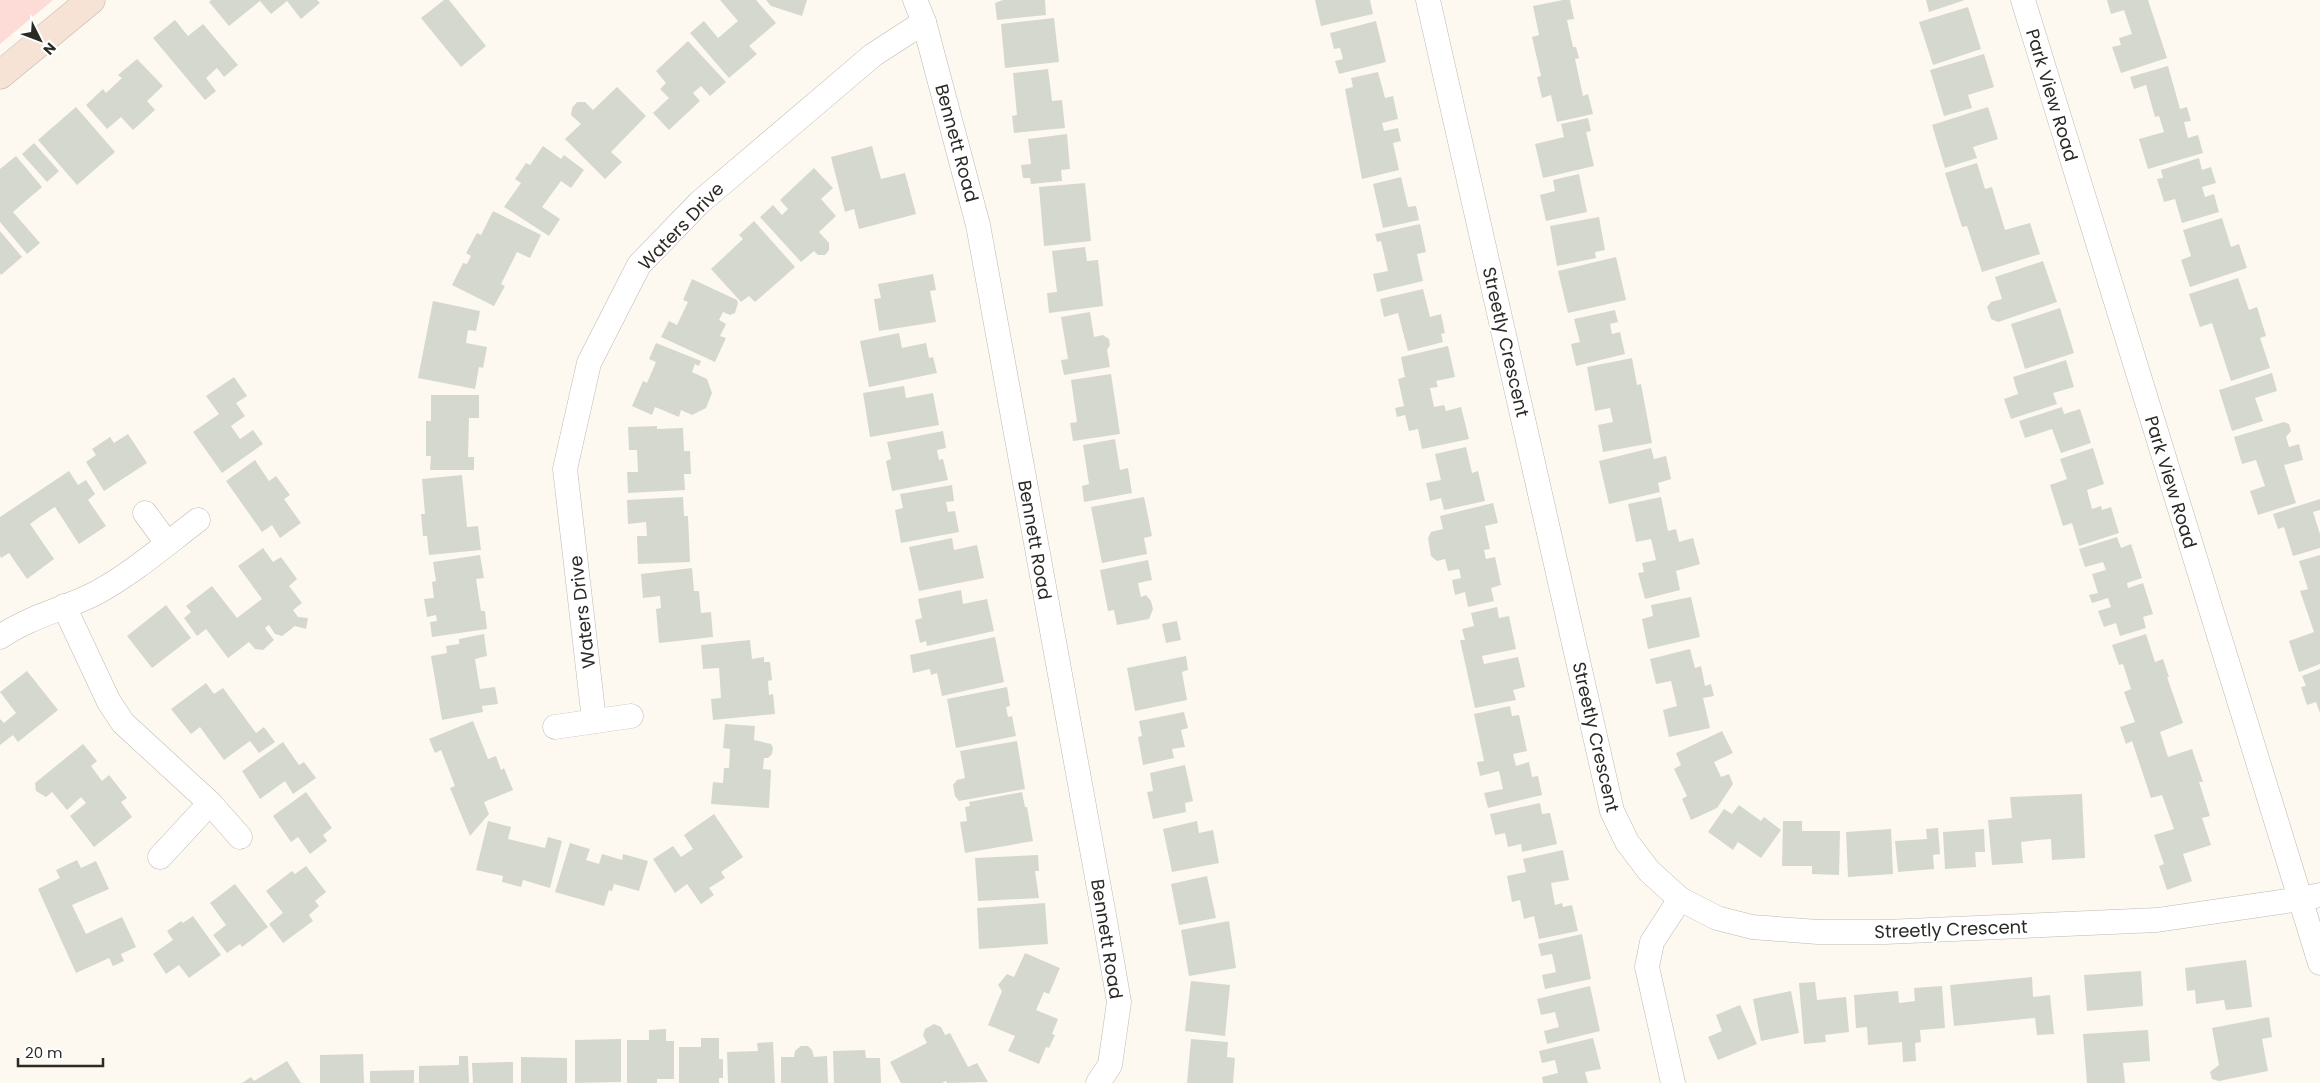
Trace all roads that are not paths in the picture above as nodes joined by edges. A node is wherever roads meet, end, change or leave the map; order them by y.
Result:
1 (91, 0) edge
2 (915, 0) edge
3 (1428, 0) edge
4 (2023, 0) edge
5 (924, 22) junction
6 (0, 75) edge
7 (145, 512) dead end
8 (198, 520) dead end
9 (167, 543) junction
10 (64, 606) junction
11 (0, 637) edge
12 (631, 716) dead end
13 (594, 720) junction
14 (555, 726) dead end
15 (210, 803) junction
16 (240, 837) dead end
17 (160, 857) dead end
18 (2310, 897) edge
19 (1680, 898) junction
20 (2320, 963) edge
21 (1098, 1083) edge
22 (1672, 1083) edge

1 - 6 main road
2 - 5 street, Bennett Road
3 - 19 street, Streetly Crescent
4 - 18 street, Park View Road
5 - 13 street, Waters Drive
5 - 21 street, Bennett Road
7 - 9 street
8 - 9 street
9 - 10 street
10 - 11 street
10 - 15 street
12 - 13 street
13 - 14 street
15 - 16 street
15 - 17 street
18 - 19 street, Streetly Crescent
18 - 20 street, Park View Road
19 - 22 street

